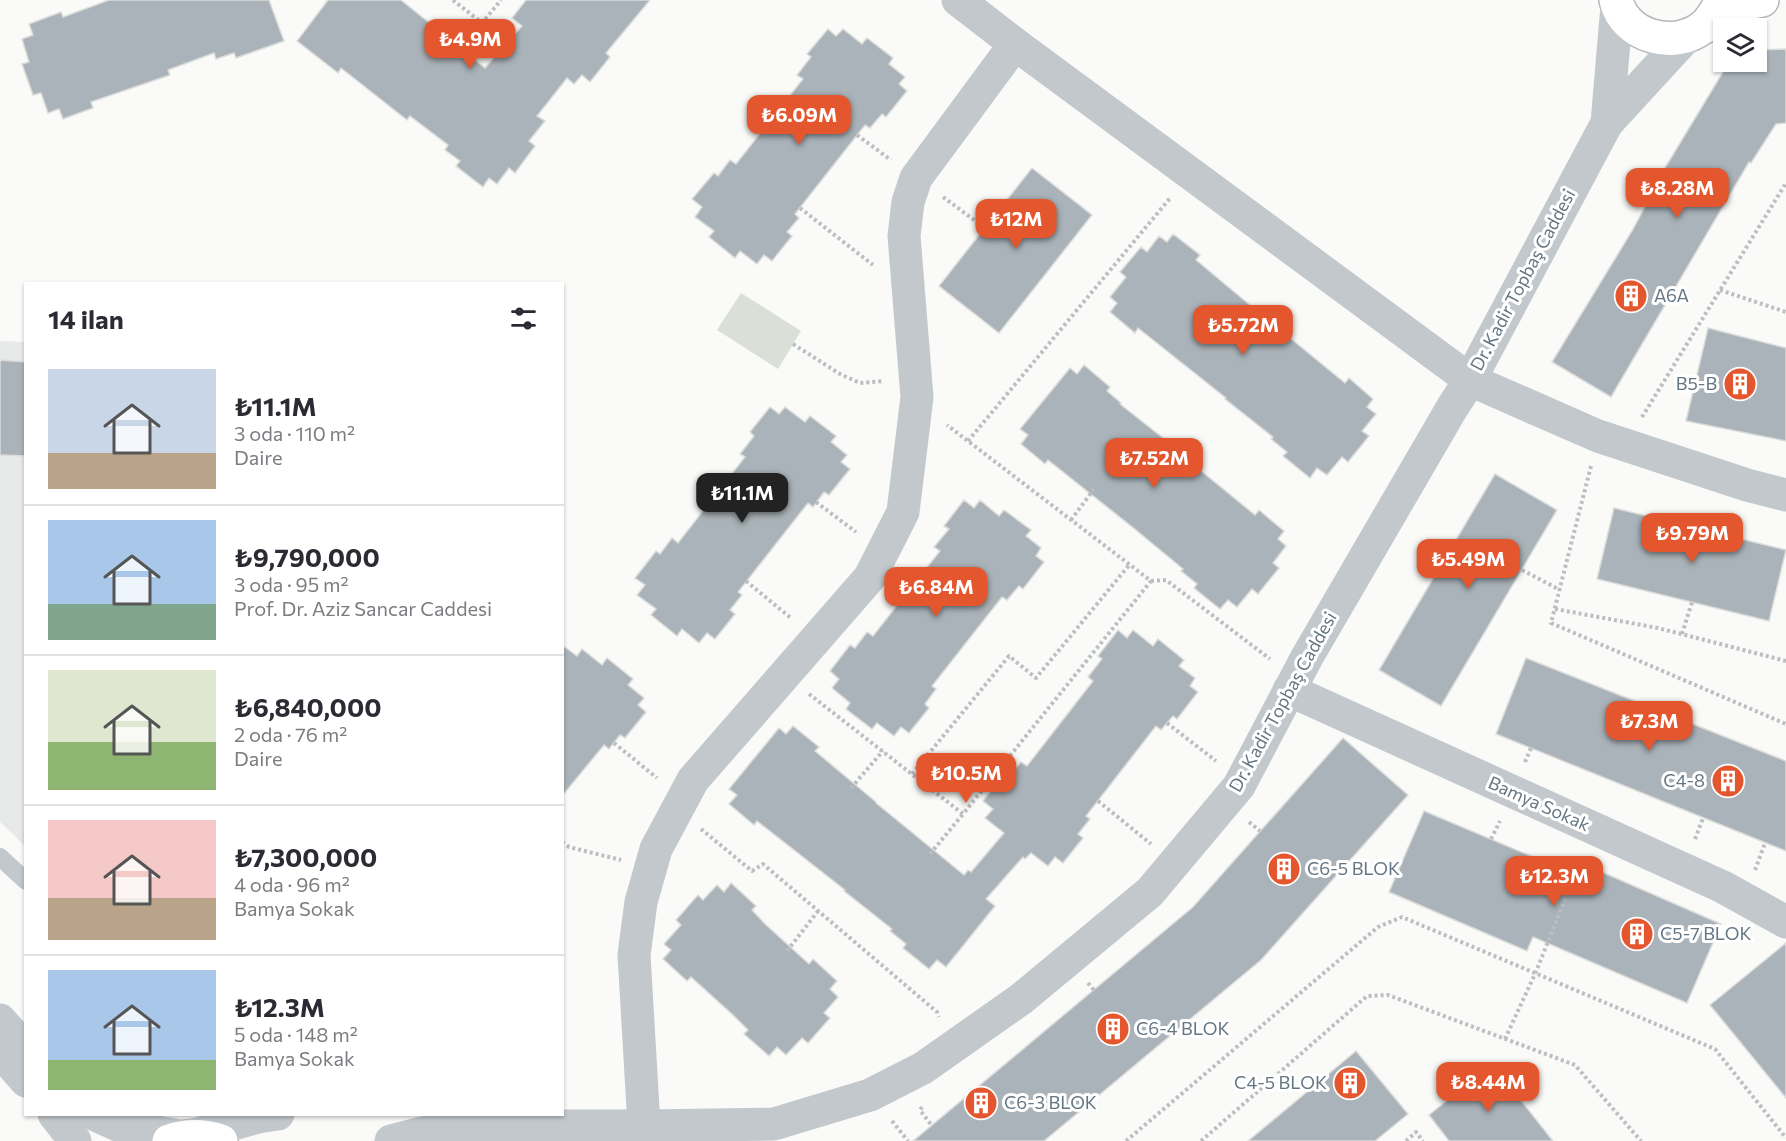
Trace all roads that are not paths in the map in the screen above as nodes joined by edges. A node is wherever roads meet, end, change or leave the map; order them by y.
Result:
1 (958, 0) edge
2 (1722, 0) edge
3 (1762, 0) edge
4 (1616, 3) edge
5 (1695, 32) junction
6 (1015, 44) junction
7 (1607, 123) junction
8 (1470, 380) junction
9 (1786, 495) edge
10 (1292, 685) junction
11 (0, 857) edge
12 (24, 879) edge
13 (1786, 922) edge
14 (0, 1020) edge
15 (24, 1047) edge
16 (0, 1051) edge
17 (24, 1079) edge
18 (56, 1116) edge
19 (98, 1116) edge
20 (265, 1116) edge
21 (417, 1116) edge
22 (502, 1126) junction
23 (644, 1126) junction
24 (713, 1133) edge
25 (178, 1139) edge
26 (75, 1141) edge
27 (221, 1141) edge
28 (391, 1141) edge
29 (465, 1141) edge

1 - 6 street
2 - 5 main road
3 - 5 main road
4 - 5 main road
4 - 7 street
5 - 7 street
6 - 8 street
6 - 23 street
7 - 8 street, Dr. Kadir Topbaş Caddesi
8 - 9 street
8 - 10 street, Dr. Kadir Topbaş Caddesi
10 - 13 street, Bamya Sokak
10 - 24 street, Dr. Kadir Topbaş Caddesi
11 - 12 lane
14 - 15 street
16 - 17 street
18 - 26 street
19 - 25 street
20 - 25 street
21 - 22 street
22 - 23 street, Dr. Kadir Topbaş Caddesi
22 - 28 street
22 - 29 street
23 - 24 street, Dr. Kadir Topbaş Caddesi
25 - 27 main road

